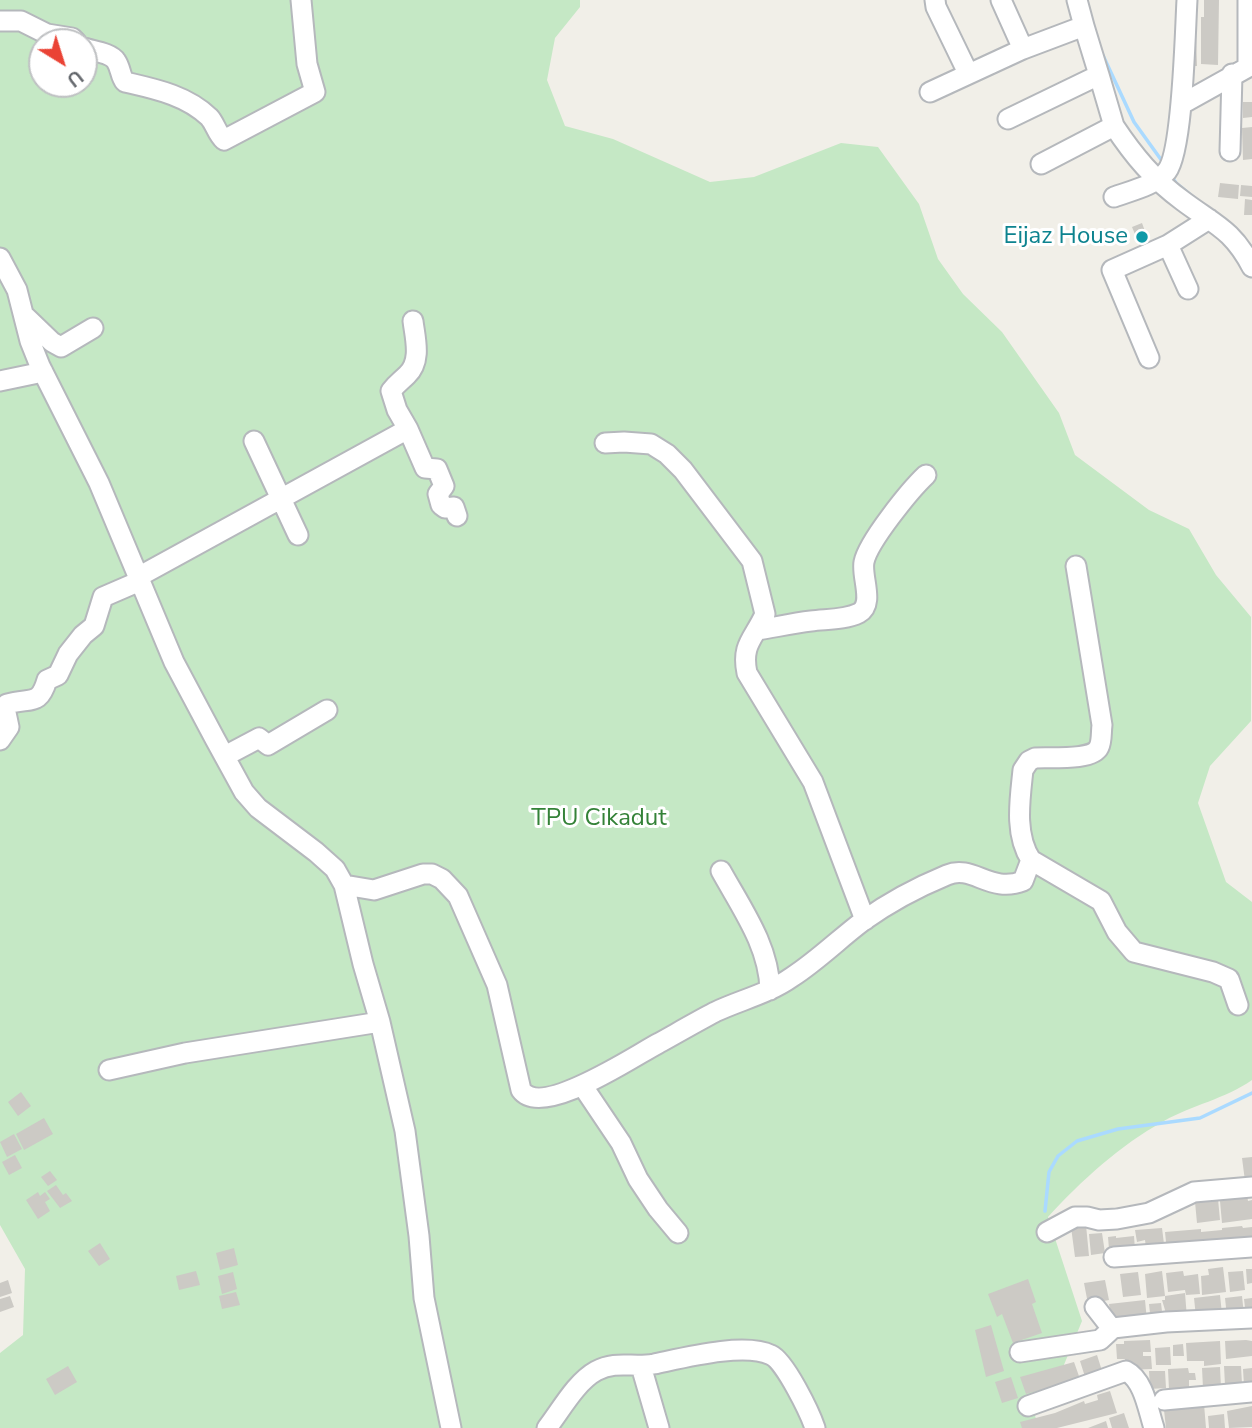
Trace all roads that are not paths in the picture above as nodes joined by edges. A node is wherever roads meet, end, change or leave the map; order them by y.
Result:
1 (301, 0) edge
2 (935, 0) edge
3 (1001, 0) edge
4 (1077, 0) edge
5 (1187, 0) edge
6 (1248, 0) edge
7 (0, 21) edge
8 (1084, 26) junction
9 (36, 28) edge
10 (1023, 49) junction
11 (98, 52) edge
12 (1244, 68) edge
13 (968, 73) junction
14 (1099, 75) junction
15 (930, 92) dead end
16 (1182, 104) junction
17 (1008, 119) dead end
18 (1114, 126) junction
19 (1230, 151) dead end
20 (1041, 164) dead end
21 (1157, 180) junction
22 (1114, 197) dead end
23 (1209, 219) junction
24 (1168, 245) junction
25 (0, 258) edge
26 (1252, 267) edge
27 (1188, 289) dead end
28 (26, 317) junction
29 (413, 321) dead end
30 (93, 328) dead end
31 (1149, 358) dead end
32 (44, 372) junction
33 (0, 381) edge
34 (408, 429) junction
35 (254, 441) dead end
36 (605, 443) dead end
37 (926, 475) dead end
38 (280, 500) junction
39 (457, 516) dead end
40 (298, 535) dead end
41 (1076, 566) dead end
42 (139, 579) junction
43 (758, 630) junction
44 (327, 710) dead end
45 (0, 740) edge
46 (225, 756) junction
47 (1031, 860) junction
48 (721, 871) dead end
49 (344, 886) junction
50 (865, 920) junction
51 (770, 990) junction
52 (1238, 1005) dead end
53 (380, 1022) junction
54 (109, 1070) dead end
55 (582, 1086) junction
56 (1252, 1187) edge
57 (1048, 1232) dead end
58 (678, 1233) dead end
59 (1252, 1247) edge
60 (1114, 1257) dead end
61 (1095, 1307) dead end
62 (1252, 1318) edge
63 (1114, 1328) junction
64 (1020, 1352) dead end
65 (641, 1366) junction
66 (1252, 1392) edge
67 (1164, 1400) dead end
68 (1028, 1406) dead end
69 (451, 1428) edge
70 (547, 1428) edge
71 (660, 1428) edge
72 (815, 1428) edge
73 (1154, 1428) edge

1 - 11 street
2 - 13 street
3 - 10 street
4 - 8 street
5 - 16 street
6 - 12 street
7 - 9 street
8 - 10 street
8 - 14 street
10 - 13 street
12 - 16 street
12 - 19 street
13 - 15 street
14 - 17 street
14 - 18 street
16 - 21 street
18 - 20 street
18 - 21 street
21 - 22 street
21 - 23 street
23 - 24 street
23 - 26 street
24 - 27 street
24 - 31 street
25 - 28 street
28 - 30 street
28 - 32 street
29 - 34 street
32 - 33 street
32 - 42 street
34 - 38 street
34 - 39 street
35 - 38 street
36 - 43 street
37 - 43 street
38 - 40 street
38 - 42 street
41 - 47 street
42 - 45 street
42 - 46 street
43 - 50 street
44 - 46 street
46 - 49 street
47 - 50 street
47 - 52 street
48 - 51 street
49 - 53 street
49 - 55 street
50 - 51 street
51 - 55 street
53 - 54 street
53 - 69 street
55 - 58 street
56 - 57 street
59 - 60 street
61 - 63 street
62 - 63 street
63 - 64 street
65 - 70 street
65 - 71 street
65 - 72 street
66 - 67 street
68 - 73 street

